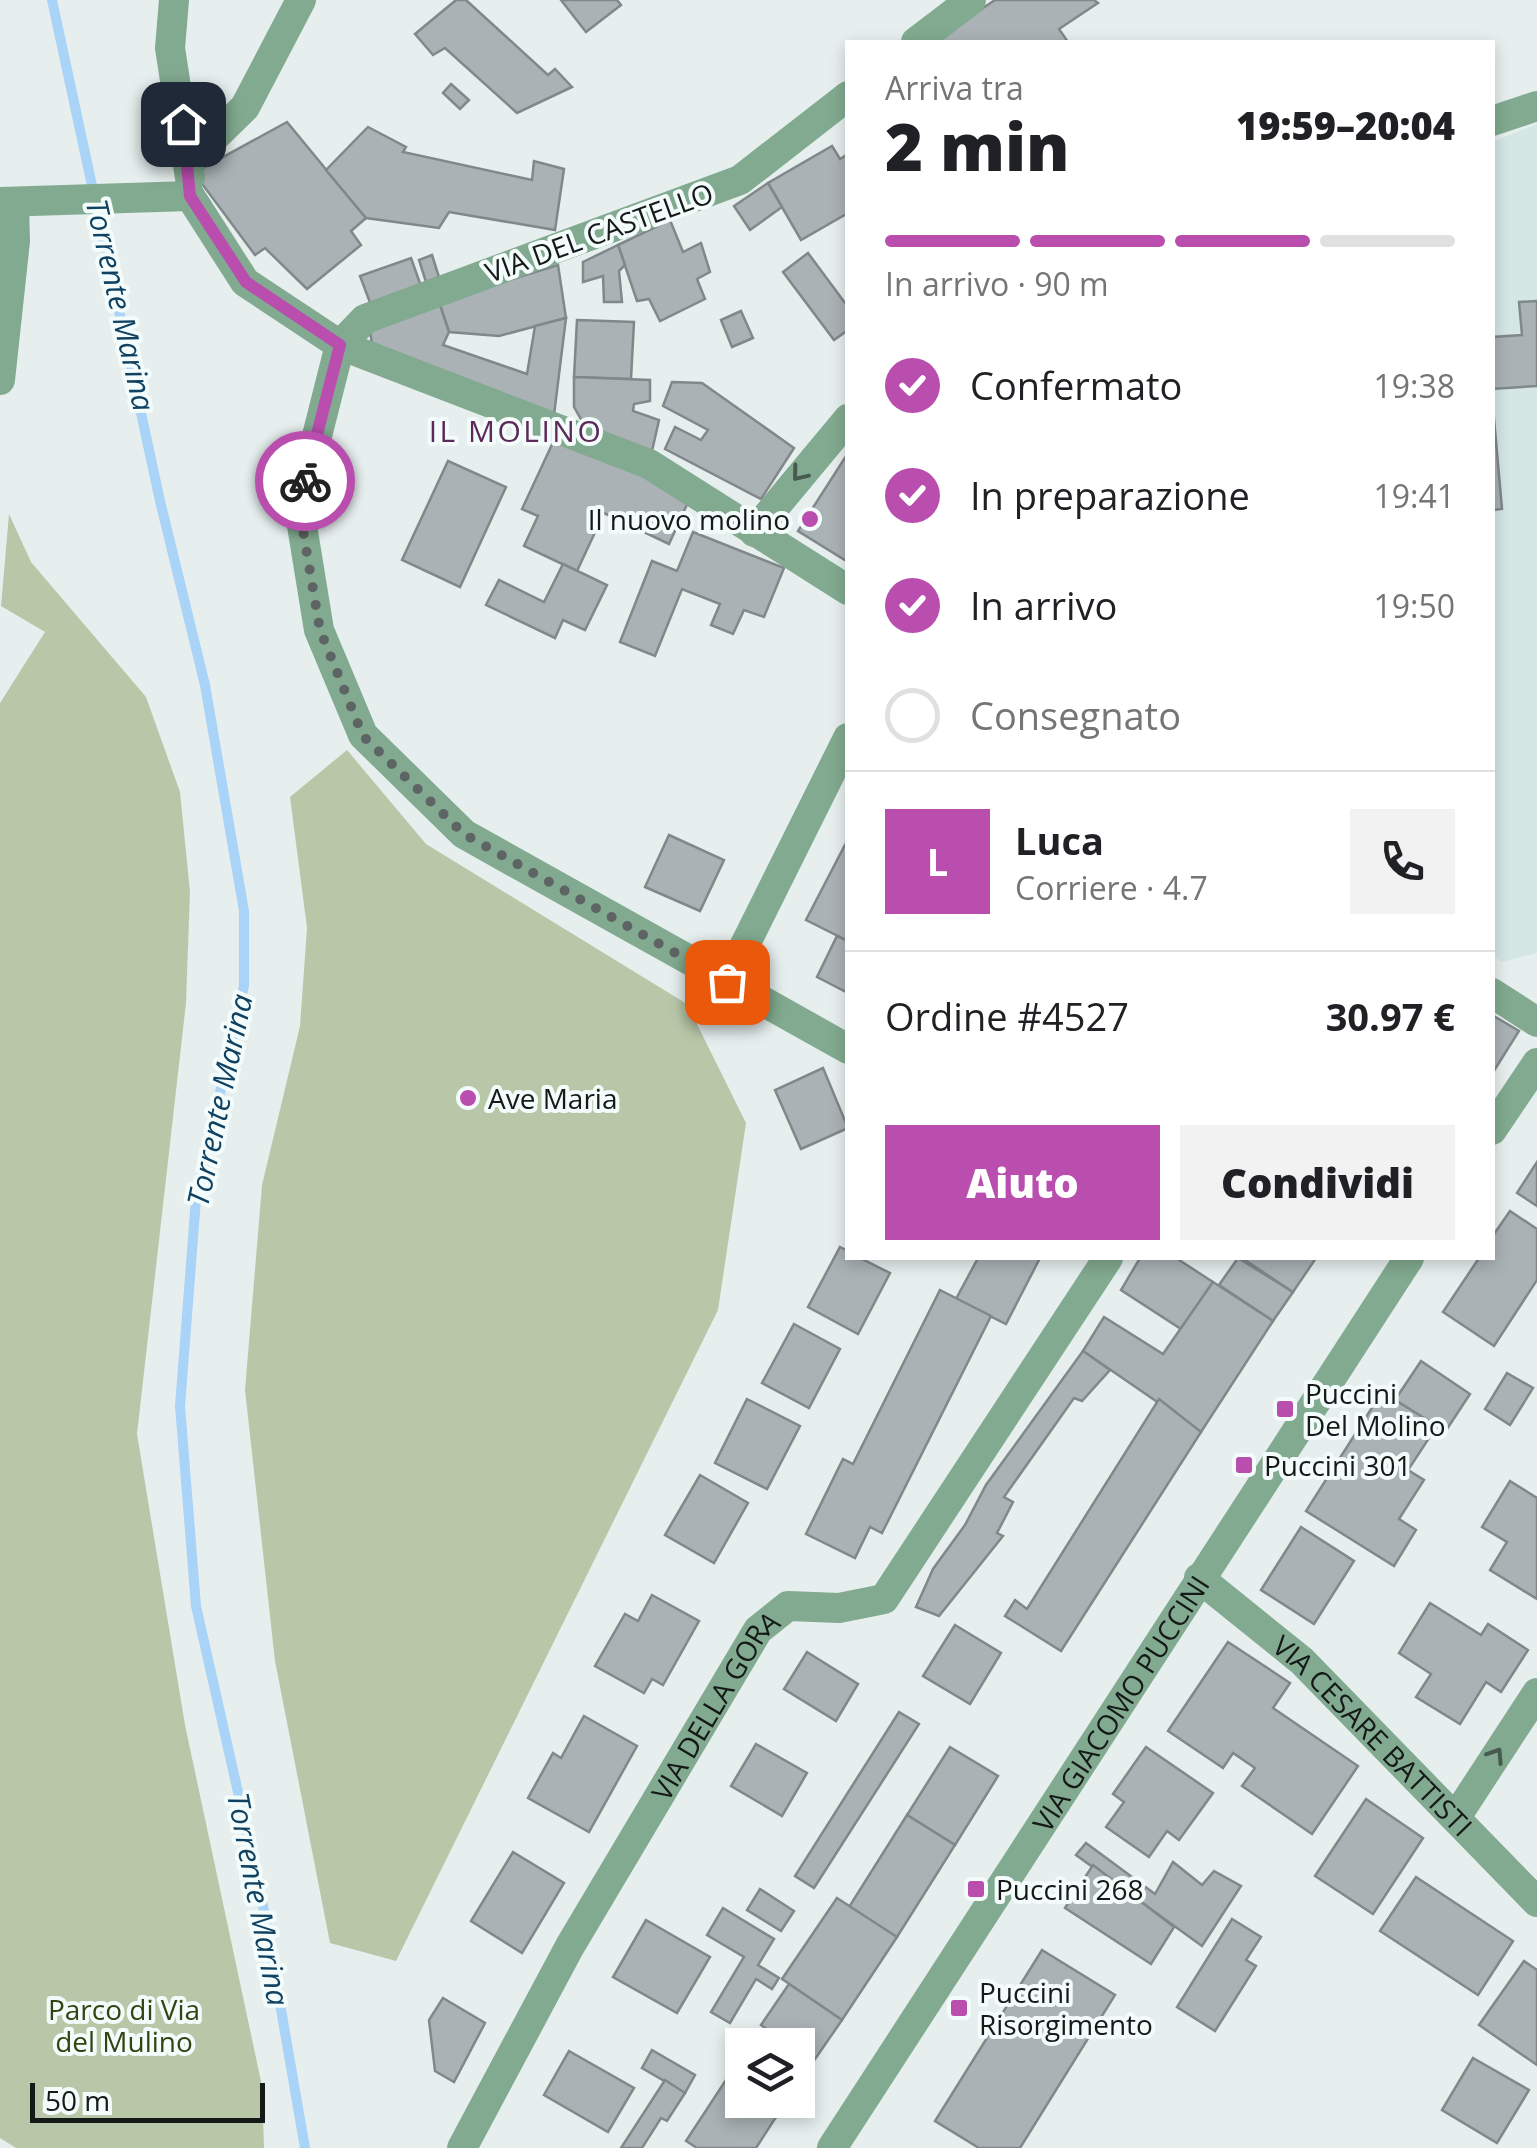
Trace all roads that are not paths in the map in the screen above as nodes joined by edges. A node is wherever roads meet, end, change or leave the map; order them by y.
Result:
1 (174, 0) edge
2 (301, 0) edge
3 (971, 0) edge
4 (919, 40) edge
5 (845, 98) edge
6 (1537, 106) edge
7 (1495, 119) edge
8 (189, 162) junction
9 (176, 196) junction
10 (13, 199) edge
11 (340, 345) junction
12 (0, 380) edge
13 (845, 423) edge
14 (754, 532) junction
15 (845, 588) edge
16 (845, 744) edge
17 (727, 982) junction
18 (1495, 995) edge
19 (1537, 1022) edge
20 (845, 1047) edge
21 (1537, 1062) edge
22 (1495, 1125) edge
23 (1107, 1260) edge
24 (1408, 1260) edge
25 (1199, 1578) junction
26 (1537, 1693) edge
27 (1456, 1817) junction
28 (1537, 1902) edge
29 (462, 2148) edge
30 (832, 2148) edge

1 - 8 street
2 - 8 street
3 - 4 street
5 - 11 street, VIA DEL CASTELLO
6 - 7 street
8 - 9 street
9 - 10 street
9 - 11 street
10 - 12 street
11 - 14 street
11 - 17 street
13 -> 14 street
14 - 15 street
16 - 17 street
17 - 20 street
18 - 19 street
21 - 22 street
23 - 29 street, VIA DELLA GORA
24 - 25 street, VIA GIACOMO PUCCINI
25 - 27 street, VIA CESARE BATTISTI
25 - 30 street, VIA GIACOMO PUCCINI
27 -> 26 street
27 - 28 street, VIA CESARE BATTISTI

